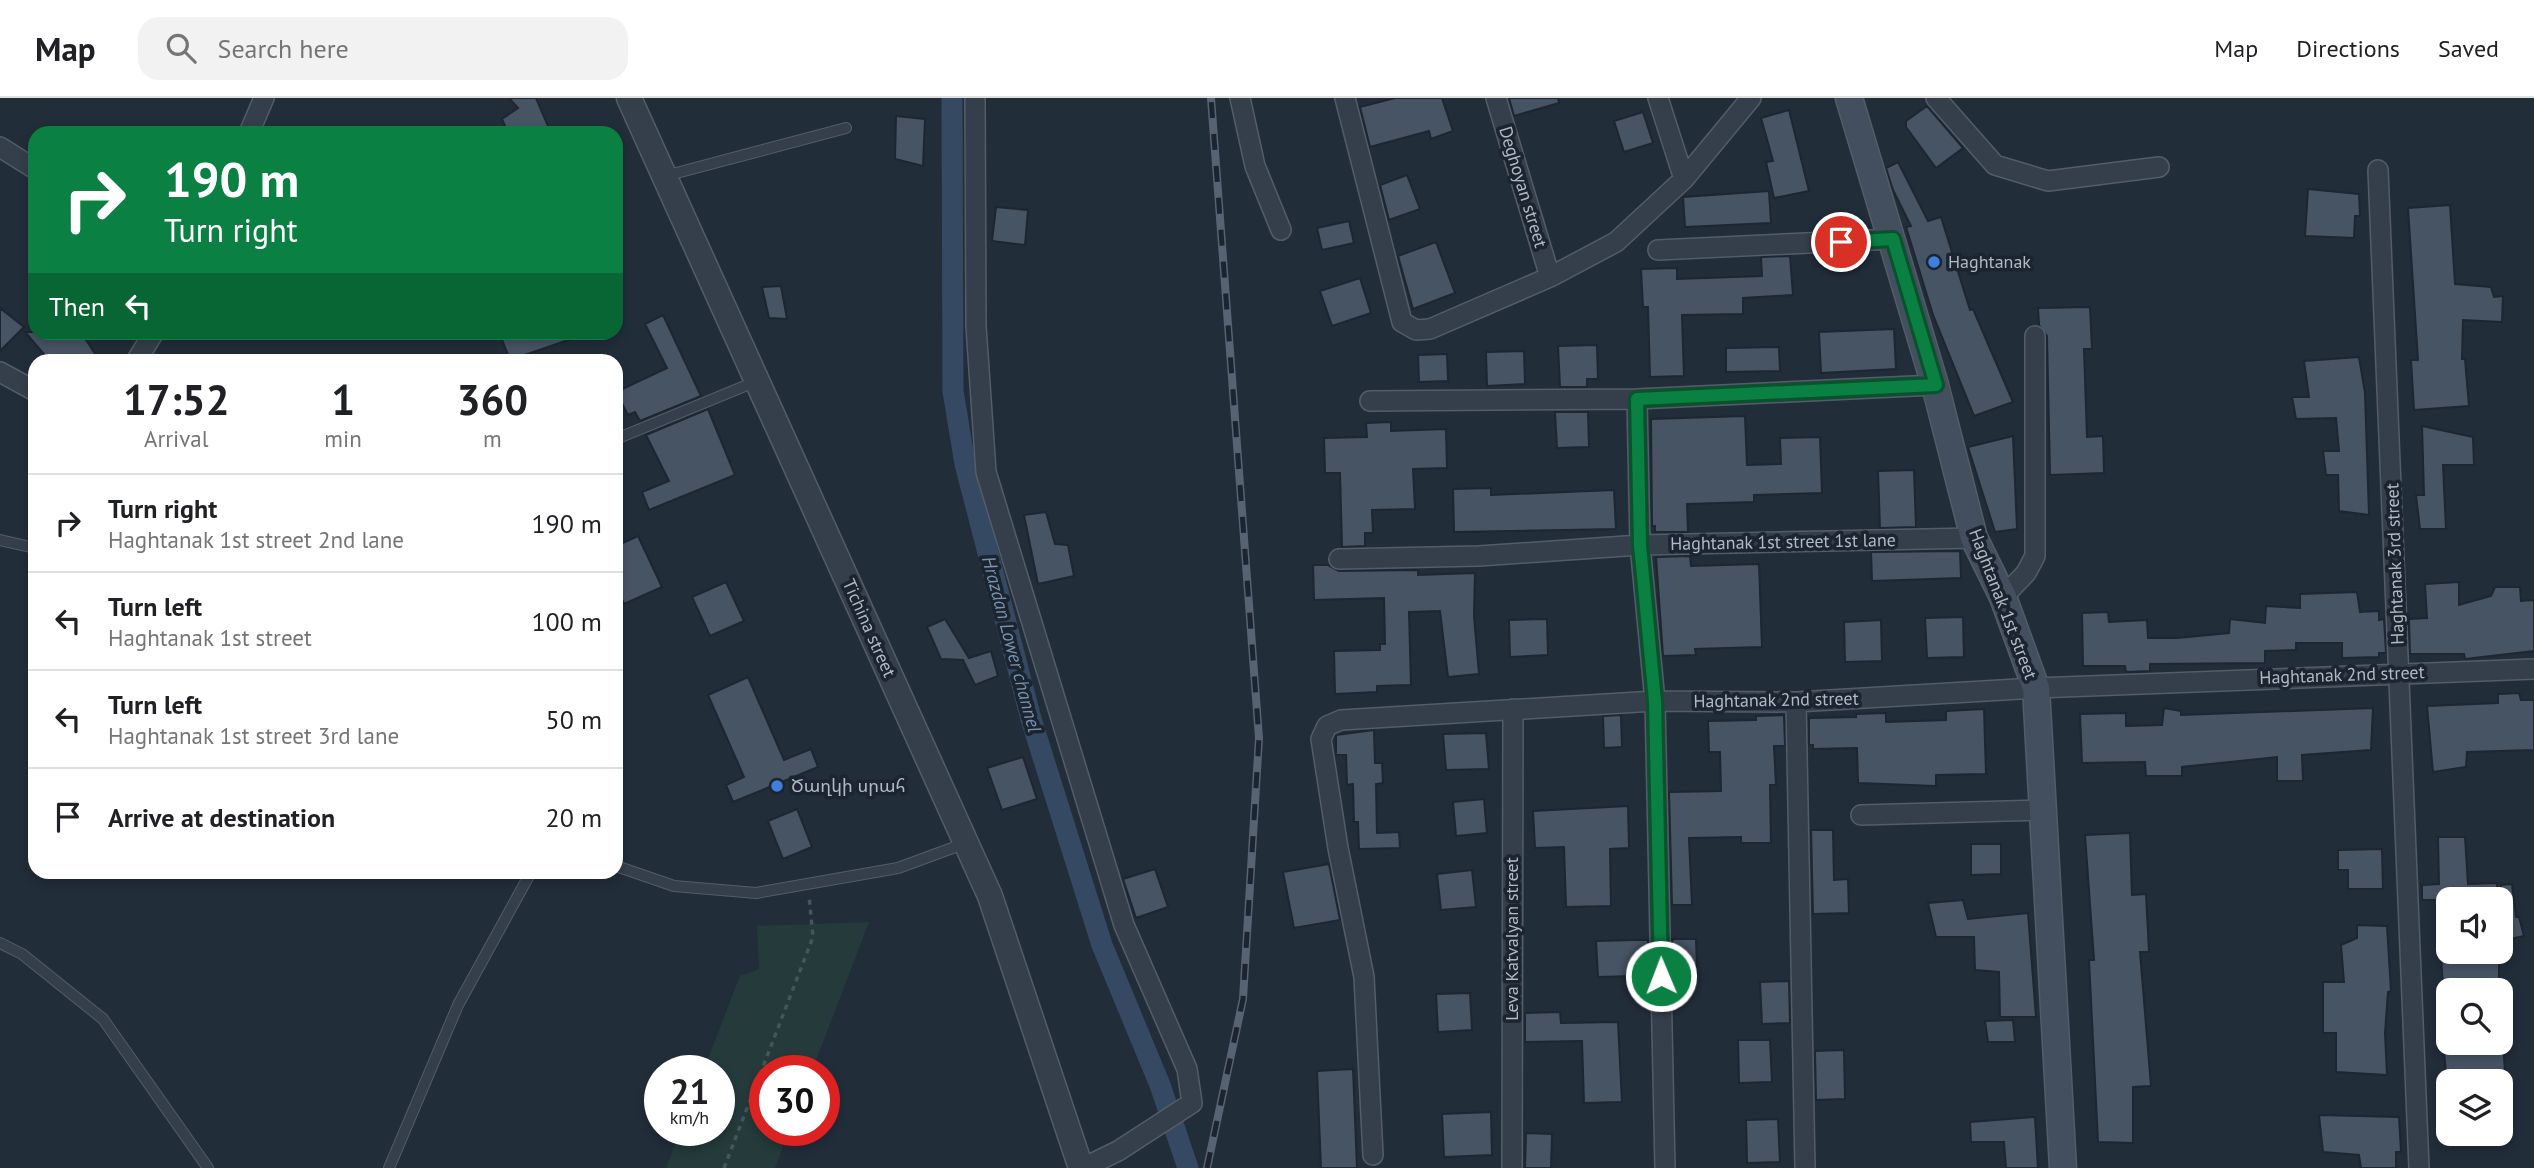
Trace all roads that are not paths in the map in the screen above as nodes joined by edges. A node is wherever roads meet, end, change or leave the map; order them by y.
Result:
1 (264, 98) edge
2 (629, 98) edge
3 (975, 98) edge
4 (1241, 98) edge
5 (1345, 98) edge
6 (1496, 98) edge
7 (1658, 98) edge
8 (1751, 98) edge
9 (1849, 98) edge
10 (1936, 98) edge
11 (252, 126) edge
12 (846, 128) dead end
13 (0, 147) edge
14 (28, 165) edge
15 (2159, 167) dead end
16 (2378, 170) dead end
17 (664, 176) junction
18 (1684, 179) junction
19 (1281, 230) dead end
20 (1893, 239) junction
21 (1658, 250) dead end
22 (1549, 277) junction
23 (2035, 336) dead end
24 (0, 372) edge
25 (758, 381) junction
26 (1936, 385) junction
27 (28, 387) edge
28 (1637, 399) junction
29 (1370, 401) dead end
30 (623, 436) edge
31 (1974, 538) junction
32 (0, 540) edge
33 (1640, 545) junction
34 (28, 546) edge
35 (1339, 559) dead end
36 (2003, 597) junction
37 (2534, 670) edge
38 (2400, 672) junction
39 (2036, 688) junction
40 (1655, 701) junction
41 (1796, 702) junction
42 (1513, 709) junction
43 (2041, 810) junction
44 (1861, 815) dead end
45 (966, 843) junction
46 (623, 868) edge
47 (527, 879) edge
48 (0, 943) edge
49 (1373, 1155) dead end
50 (208, 1168) edge
51 (389, 1168) edge
52 (1082, 1168) edge
53 (1512, 1168) edge
54 (1665, 1168) edge
55 (1805, 1168) edge
56 (2063, 1168) edge
57 (2419, 1168) edge

1 - 11 street
2 - 17 street, Tichina street
3 - 52 street
4 - 19 street
5 - 22 street
6 - 22 street, Deghoyan street
7 - 18 street
8 - 18 street
9 - 20 main road, Haghtanak 1st street
10 - 15 street
12 - 17 lane
13 - 14 street
16 - 38 street, Haghtanak 3rd street
17 - 25 street, Tichina street
18 - 22 street
20 - 21 street
20 - 26 main road, Haghtanak 1st street
23 - 36 street
24 - 27 street
25 - 30 lane
25 - 45 street, Tichina street
26 - 28 street
26 - 31 main road, Haghtanak 1st street
28 - 29 street
28 - 33 street
31 - 33 street, Haghtanak 1st street 1st lane
31 - 36 main road, Haghtanak 1st street
32 - 34 lane
33 - 35 street, Haghtanak 1st street 1st lane
33 - 40 street
36 - 39 main road, Haghtanak 1st street
37 - 38 street, Haghtanak 2nd street
38 - 39 street, Haghtanak 2nd street
38 - 57 street, Haghtanak 3rd street
39 - 41 street, Haghtanak 2nd street
39 - 43 main road, Haghtanak 1st street
40 - 41 street, Haghtanak 2nd street
40 - 42 street, Haghtanak 2nd street
40 - 54 street
41 - 55 street
42 - 49 street, Haghtanak 2nd street
42 - 53 street, Leva Katvalyan street
43 - 44 street
43 - 56 main road, Haghtanak 1st street
45 - 46 lane
45 - 52 street, Tichina street
47 - 51 lane
48 - 50 lane

